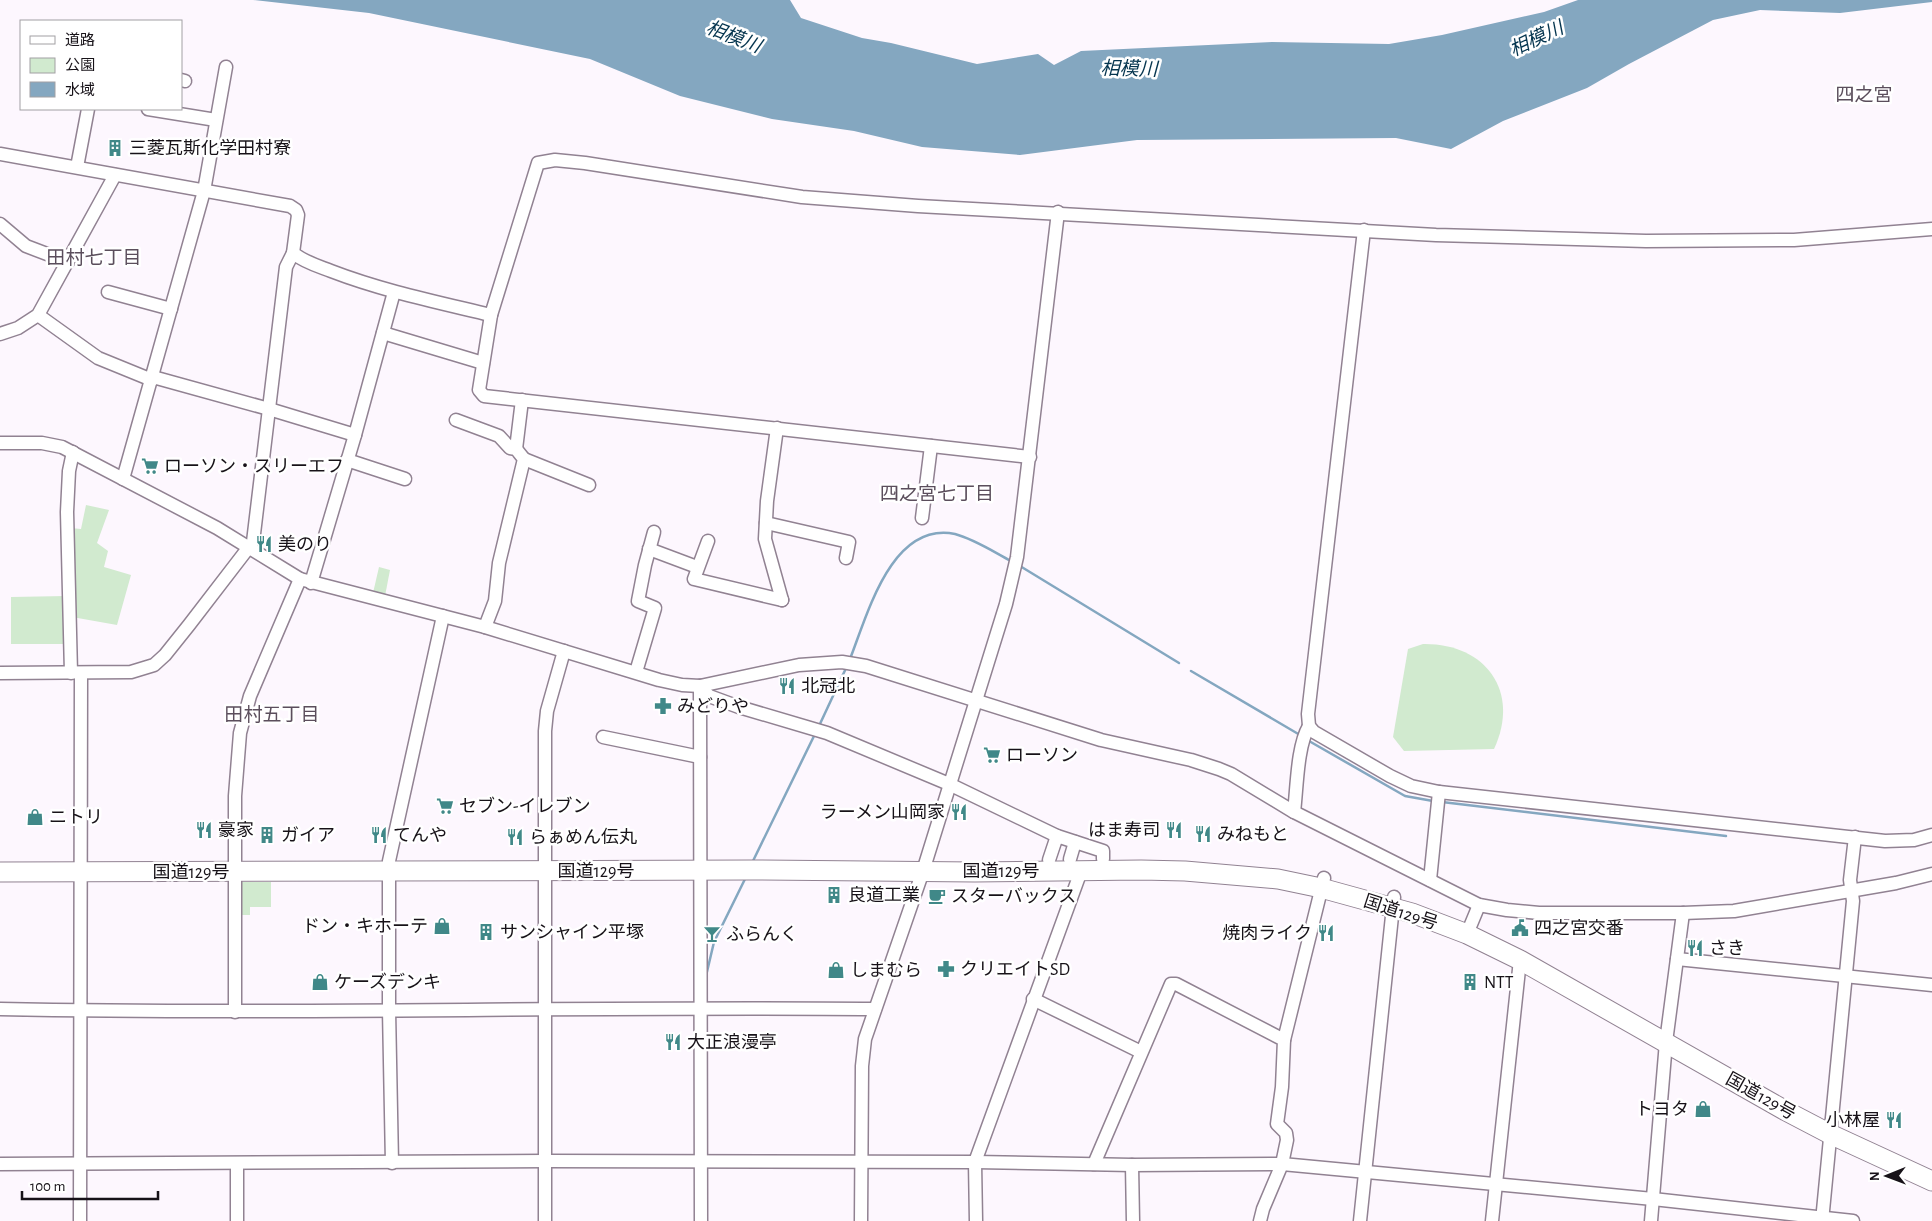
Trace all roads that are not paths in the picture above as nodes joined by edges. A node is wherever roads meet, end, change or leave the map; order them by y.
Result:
1 (226, 67) dead end
2 (88, 110) edge
3 (154, 110) edge
4 (216, 120) junction
5 (0, 154) edge
6 (77, 167) junction
7 (115, 175) junction
8 (204, 191) junction
9 (1058, 212) junction
10 (0, 224) edge
11 (1932, 229) edge
12 (1364, 230) junction
13 (292, 253) junction
14 (68, 262) junction
15 (108, 292) dead end
16 (394, 292) junction
17 (171, 309) junction
18 (38, 315) junction
19 (491, 315) junction
20 (383, 333) junction
21 (0, 334) edge
22 (483, 364) junction
23 (152, 378) junction
24 (522, 400) junction
25 (269, 409) junction
26 (456, 420) dead end
27 (777, 428) junction
28 (355, 435) junction
29 (0, 443) edge
30 (931, 446) junction
31 (73, 452) junction
32 (520, 454) junction
33 (1030, 457) junction
34 (347, 460) junction
35 (123, 479) junction
36 (405, 479) dead end
37 (589, 486) dead end
38 (922, 518) dead end
39 (766, 523) junction
40 (654, 532) dead end
41 (708, 541) dead end
42 (249, 547) junction
43 (649, 549) junction
44 (846, 558) dead end
45 (697, 568) junction
46 (306, 581) junction
47 (443, 616) junction
48 (485, 627) junction
49 (564, 650) junction
50 (0, 672) edge
51 (636, 672) junction
52 (76, 673) junction
53 (700, 686) junction
54 (975, 699) junction
55 (1305, 735) junction
56 (603, 737) dead end
57 (700, 757) junction
58 (949, 784) junction
59 (1439, 792) junction
60 (1294, 812) junction
61 (1932, 835) edge
62 (1056, 836) junction
63 (1855, 837) junction
64 (1075, 857) junction
65 (1049, 860) junction
66 (0, 861) edge
67 (699, 865) junction
68 (924, 865) junction
69 (81, 866) junction
70 (236, 866) junction
71 (389, 866) junction
72 (546, 866) junction
73 (0, 872) edge
74 (1932, 874) edge
75 (1430, 880) junction
76 (1323, 883) junction
77 (1851, 891) junction
78 (1393, 902) junction
79 (1479, 905) junction
80 (1683, 913) junction
81 (1469, 929) junction
82 (1677, 959) junction
83 (1520, 960) junction
84 (1846, 976) junction
85 (1932, 985) edge
86 (1033, 999) junction
87 (700, 1007) junction
88 (0, 1009) edge
89 (546, 1009) junction
90 (875, 1009) junction
91 (80, 1010) junction
92 (389, 1010) junction
93 (235, 1012) junction
94 (1667, 1037) junction
95 (1284, 1040) junction
96 (1141, 1052) junction
97 (1831, 1128) junction
98 (545, 1161) junction
99 (701, 1162) junction
100 (860, 1162) junction
101 (975, 1162) junction
102 (392, 1163) junction
103 (0, 1164) edge
104 (80, 1164) junction
105 (237, 1164) junction
106 (1094, 1164) junction
107 (1282, 1164) junction
108 (1132, 1165) junction
109 (1932, 1170) edge
110 (1365, 1171) junction
111 (1932, 1181) edge
112 (1496, 1184) junction
113 (1654, 1199) junction
114 (1822, 1219) edge
115 (80, 1221) edge
116 (237, 1221) edge
117 (545, 1221) edge
118 (701, 1221) edge
119 (861, 1221) edge
120 (976, 1221) edge
121 (1132, 1221) edge
122 (1260, 1221) edge
123 (1360, 1221) edge
124 (1492, 1221) edge
125 (1651, 1221) edge
126 (1854, 1221) edge

1 - 4 street
2 - 6 street
3 - 4 street
4 - 8 street
5 - 6 street
6 - 7 street
7 - 8 street
7 - 14 street
8 - 13 street
8 - 17 street
9 - 12 street
9 - 19 street
9 - 33 street
10 - 14 street
11 - 12 street
12 - 55 street
13 - 16 street
13 - 25 street
14 - 18 street
15 - 17 street
16 - 19 street
16 - 20 street
17 - 23 street
18 - 21 street
18 - 23 street
19 - 22 street
20 - 22 street
20 - 28 street
22 - 24 street
23 - 25 street
23 - 35 street
24 - 27 street
24 - 32 street
25 - 28 street
25 - 42 street
26 - 32 street
27 - 30 street
27 - 39 street
28 - 34 street
29 - 31 street
30 - 33 street
30 - 38 street
31 - 35 street
31 - 52 street
32 - 37 street
32 - 48 street
33 - 54 street
34 - 36 street
34 - 46 street
35 - 42 street
39 - 44 street
39 - 45 street
40 - 43 street
41 - 45 street
42 - 46 street
42 - 52 street
43 - 45 street
43 - 51 street
46 - 47 street
46 - 70 street
47 - 48 street
47 - 71 street
48 - 49 street
49 - 51 street
49 - 72 street
50 - 52 street
51 - 53 street
52 - 69 street
53 - 54 street
53 - 57 street
53 - 58 street
54 - 58 street
54 - 60 street
55 - 59 street
55 - 60 street
56 - 57 street
57 - 67 street
58 - 62 street
58 - 68 street
59 - 63 street
59 - 75 street
60 - 75 street
61 - 63 street
62 - 64 street
62 - 65 street
63 - 77 street
64 - 65 highway, 国道129号
64 - 68 highway, 国道129号
64 - 76 highway, 国道129号
64 - 76 highway, 国道129号
64 - 86 street
65 - 68 highway, 国道129号
66 - 69 highway, 国道129号
67 - 68 highway, 国道129号
67 - 72 highway, 国道129号
67 - 87 street
68 - 90 street
69 - 70 highway, 国道129号
69 - 73 highway, 国道129号
69 - 91 street
70 - 71 highway, 国道129号
70 - 93 street
71 - 72 highway, 国道129号
71 - 92 street
72 - 89 street
74 - 77 street
75 - 79 street
76 - 78 highway, 国道129号
76 - 95 street
77 - 80 street
77 - 84 street
78 - 81 highway, 国道129号
78 - 110 street
79 - 80 street
79 - 81 street
80 - 82 street
81 - 83 highway, 国道129号
81 - 94 highway, 国道129号
82 - 84 street
82 - 94 street
83 - 94 highway, 国道129号
83 - 112 street
84 - 85 street
84 - 97 street
86 - 96 street
86 - 101 street
87 - 89 street
87 - 90 street
87 - 99 street
88 - 91 street
89 - 92 street
89 - 98 street
90 - 100 street
91 - 93 street
91 - 104 street
92 - 93 street
92 - 102 street
94 - 97 highway, 国道129号
94 - 113 street
95 - 96 street
95 - 107 street
96 - 106 street
97 - 109 highway, 国道129号
97 - 111 highway, 国道129号
97 - 114 street
98 - 99 street
98 - 102 street
98 - 117 street
99 - 100 street
99 - 118 street
100 - 101 street
100 - 119 street
101 - 106 street
101 - 120 street
102 - 105 street
103 - 104 street
104 - 105 street
104 - 115 street
105 - 116 street
106 - 108 street
107 - 108 street
107 - 110 street
107 - 122 street
108 - 121 street
110 - 112 street
110 - 123 street
112 - 113 street
112 - 124 street
113 - 114 street
113 - 125 street
114 - 126 street

